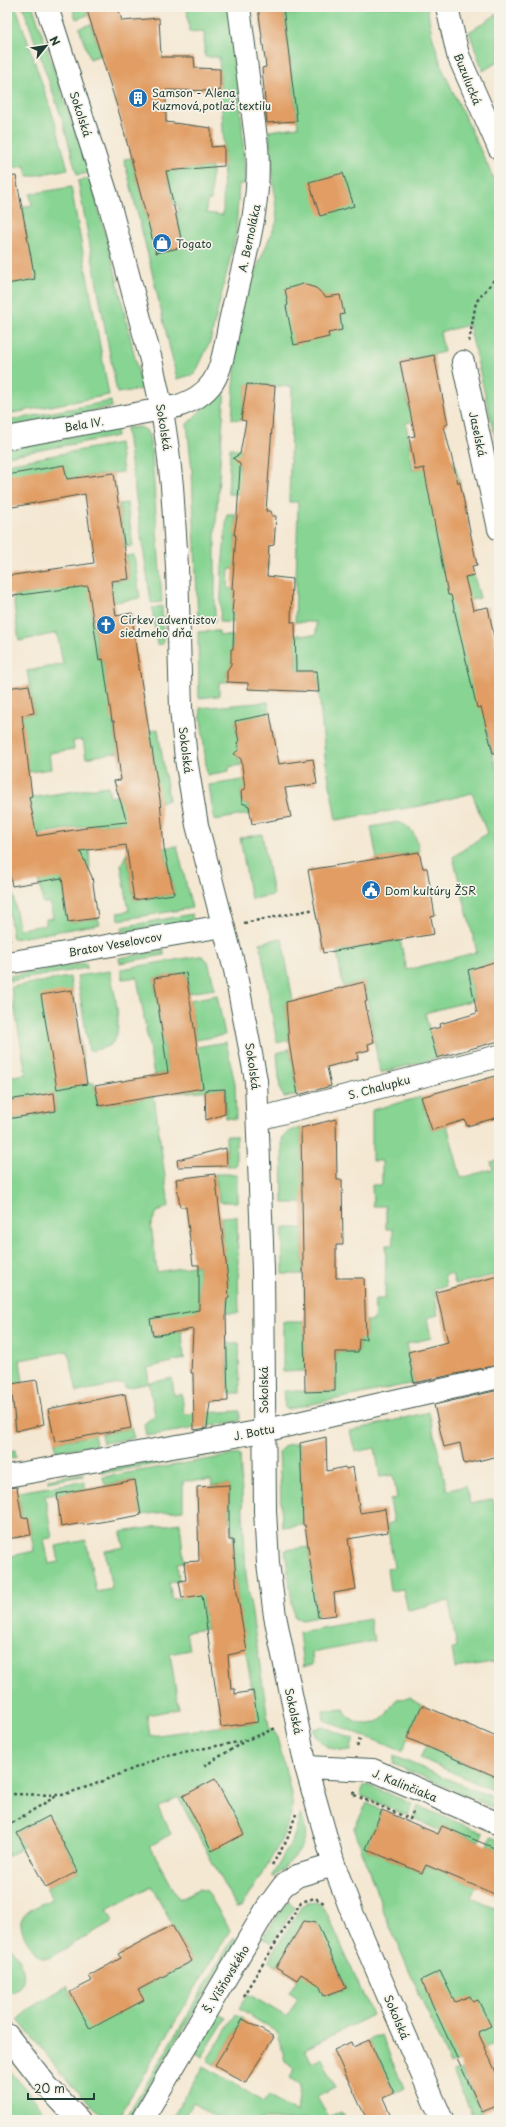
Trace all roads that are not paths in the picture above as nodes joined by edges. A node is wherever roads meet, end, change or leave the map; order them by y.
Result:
1 (47, 7) edge
2 (239, 7) edge
3 (447, 7) edge
4 (499, 148) edge
5 (463, 362) dead end
6 (162, 410) junction
7 (7, 438) edge
8 (499, 529) edge
9 (233, 924) junction
10 (9, 953) edge
11 (499, 1056) edge
12 (258, 1119) junction
13 (499, 1377) edge
14 (263, 1431) junction
15 (7, 1476) edge
16 (306, 1767) junction
17 (499, 1824) edge
18 (334, 1865) junction
19 (7, 2034) edge
20 (79, 2120) edge
21 (142, 2120) edge
22 (442, 2120) edge

1 - 6 street, Sokolská
2 - 6 street, A. Bernoláka
3 - 4 street, Buzulucká
5 - 8 street, Jaselská
6 - 7 street, Bela IV.
6 - 9 street, Sokolská
9 - 10 street, Bratov Veselovcov
9 - 12 street, Sokolská
11 - 12 street, S. Chalupku
12 - 14 street, Sokolská
13 - 14 street, J. Bottu
14 - 15 street, J. Bottu
14 - 16 street, Sokolská
16 - 17 street, J. Kalinčiaka
16 - 18 street, Sokolská
18 - 21 street, Š. Višňovského
18 - 22 street, Sokolská
19 - 20 street

